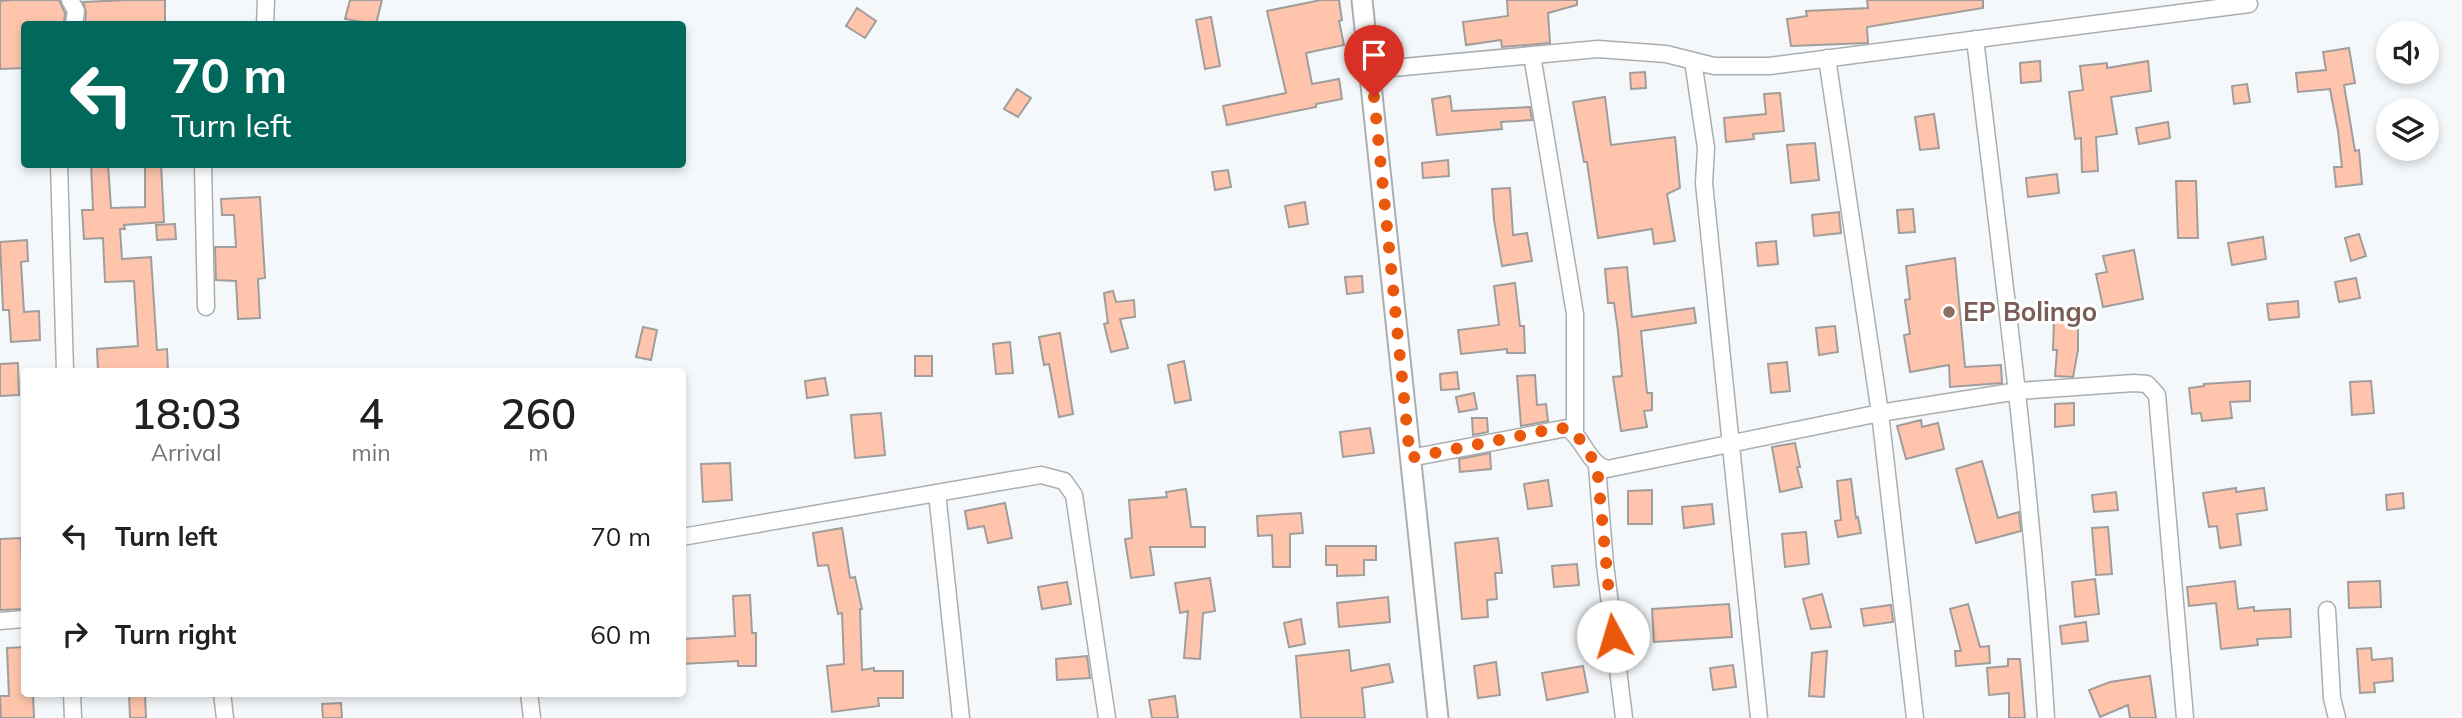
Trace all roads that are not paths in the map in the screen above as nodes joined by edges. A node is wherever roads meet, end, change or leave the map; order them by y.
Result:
1 (70, 0) edge
2 (266, 0) edge
3 (1362, 0) edge
4 (2249, 4) dead end
5 (74, 21) edge
6 (265, 21) edge
7 (1975, 39) junction
8 (1532, 55) junction
9 (1827, 58) junction
10 (1693, 61) junction
11 (1371, 70) junction
12 (59, 168) edge
13 (203, 168) edge
14 (206, 307) dead end
15 (65, 368) edge
16 (2018, 391) junction
17 (1880, 413) junction
18 (1575, 432) junction
19 (1732, 444) junction
20 (1410, 458) junction
21 (1597, 466) junction
22 (937, 493) junction
23 (686, 536) edge
24 (2326, 610) dead end
25 (21, 619) edge
26 (0, 621) edge
27 (72, 697) edge
28 (222, 697) edge
29 (529, 697) edge
30 (73, 718) edge
31 (225, 718) edge
32 (532, 718) edge
33 (961, 718) edge
34 (1107, 718) edge
35 (1438, 718) edge
36 (1623, 718) edge
37 (1759, 718) edge
38 (1915, 718) edge
39 (2046, 718) edge
40 (2185, 718) edge
41 (2337, 718) edge

1 - 5 street
2 - 6 street
3 - 11 street
4 - 7 street
7 - 9 street
7 - 16 street
8 - 10 street
8 - 11 street
8 - 18 street
9 - 10 street
9 - 17 street
10 - 19 street
11 - 20 street
12 - 15 street
13 - 14 street
16 - 17 street
16 - 39 street
16 - 40 street
17 - 19 street
17 - 38 street
18 - 20 street
18 - 21 street
19 - 21 street
19 - 37 street
20 - 35 street
21 - 36 street
22 - 23 street
22 - 33 street
22 - 34 street
24 - 41 street
25 - 26 street
27 - 30 street
28 - 31 street
29 - 32 street

